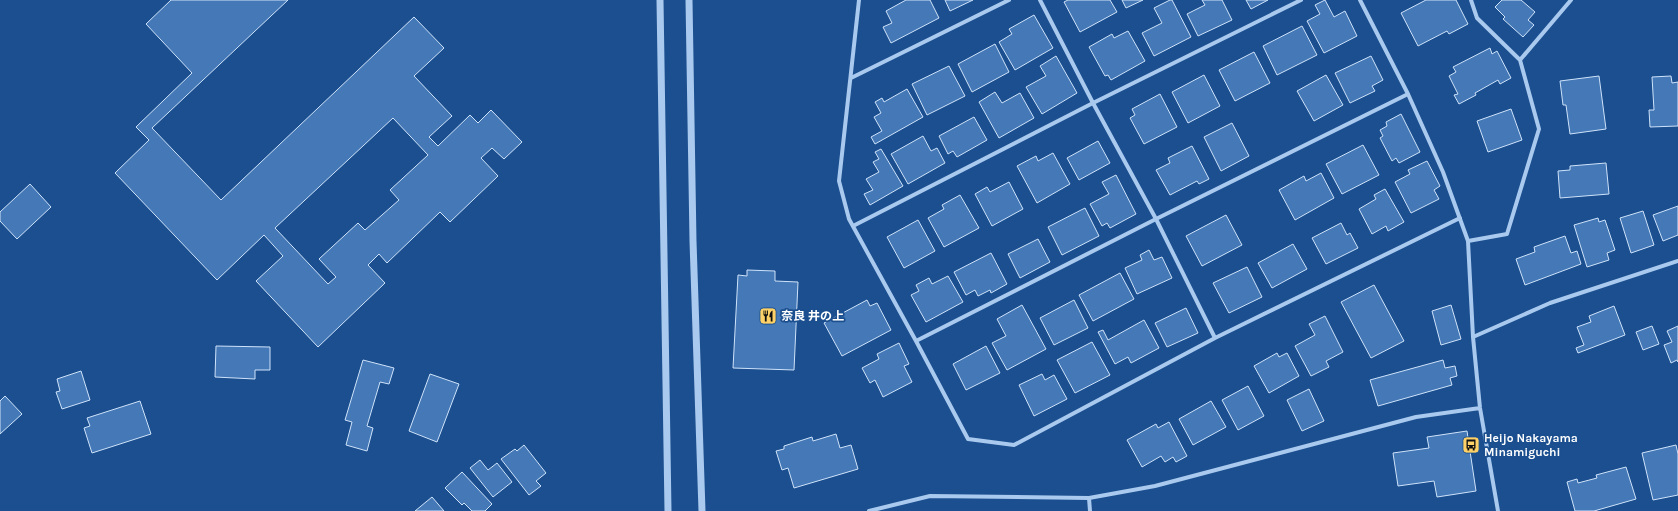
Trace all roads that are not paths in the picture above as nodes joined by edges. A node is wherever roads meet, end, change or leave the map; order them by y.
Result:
1 (660, 0) edge
2 (688, 0) edge
3 (859, 0) edge
4 (1009, 0) edge
5 (1040, 0) edge
6 (1301, 0) edge
7 (1360, 0) edge
8 (1471, 0) edge
9 (1571, 0) edge
10 (1520, 60) junction
11 (851, 78) junction
12 (1408, 94) junction
13 (1093, 103) junction
14 (1460, 218) junction
15 (1156, 219) junction
16 (853, 226) junction
17 (1468, 241) junction
18 (1678, 261) edge
19 (1473, 337) junction
20 (1215, 338) junction
21 (916, 341) junction
22 (1480, 408) junction
23 (1089, 498) junction
24 (668, 511) edge
25 (702, 511) edge
26 (869, 511) edge
27 (1090, 511) edge
28 (1498, 511) edge

1 - 24 street
2 - 25 street
3 - 11 street
4 - 11 street
5 - 13 street
6 - 13 street
7 - 12 street
8 - 10 street
9 - 10 street
10 - 17 street
11 - 16 street
12 - 14 street
12 - 15 street
13 - 15 street
13 - 16 street
14 - 17 street
14 - 20 street
15 - 20 street
15 - 21 street
16 - 21 street
17 - 19 street
18 - 19 street
19 - 22 street
20 - 21 street
22 - 23 street
22 - 28 street
23 - 26 street
23 - 27 street

